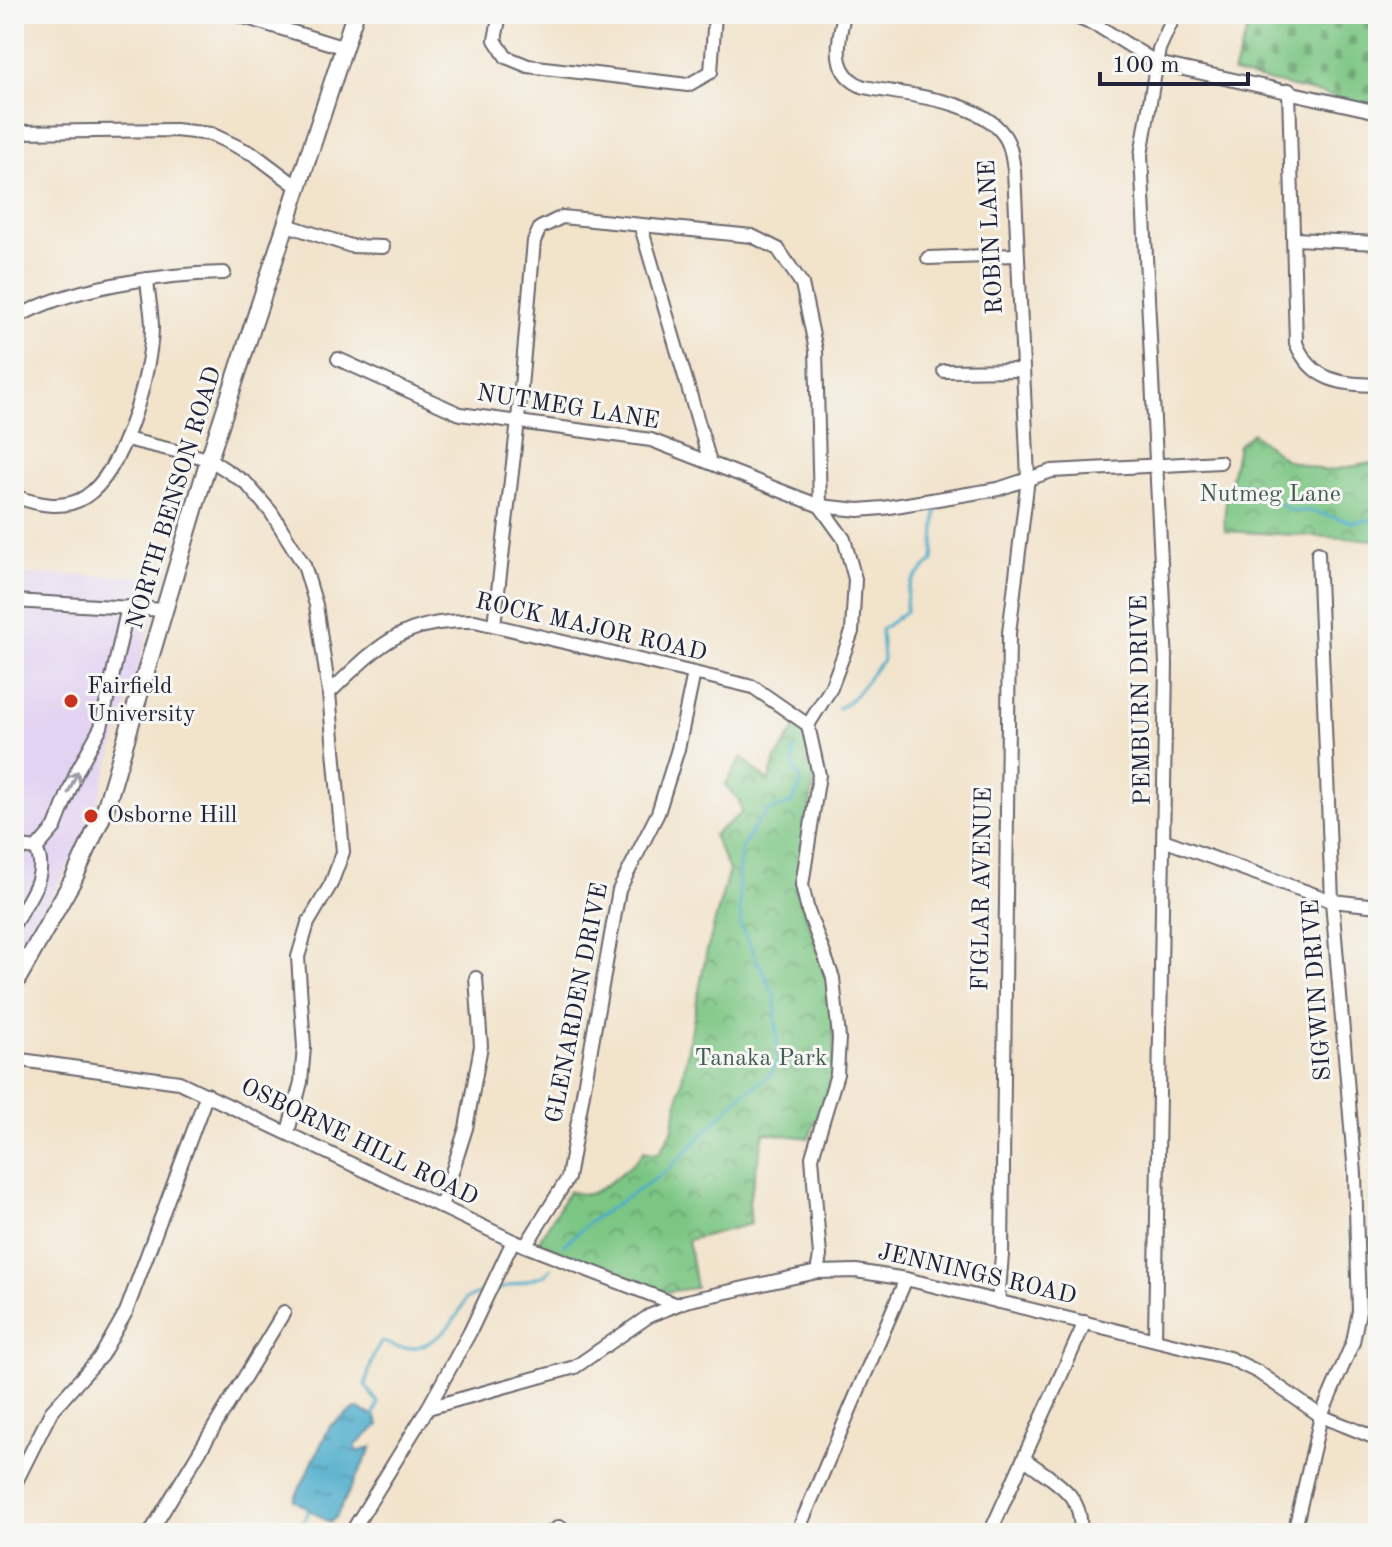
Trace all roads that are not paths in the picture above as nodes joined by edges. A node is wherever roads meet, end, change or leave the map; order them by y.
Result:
1 (234, 14) edge
2 (355, 14) edge
3 (500, 14) edge
4 (715, 14) edge
5 (844, 14) edge
6 (1068, 14) edge
7 (1175, 14) edge
8 (345, 48) junction
9 (1157, 63) junction
10 (1289, 90) junction
11 (1378, 112) edge
12 (14, 132) edge
13 (299, 188) junction
14 (287, 225) junction
15 (641, 227) junction
16 (1294, 239) junction
17 (1378, 243) edge
18 (383, 247) dead end
19 (1016, 255) junction
20 (928, 258) dead end
21 (224, 273) dead end
22 (147, 279) junction
23 (14, 319) edge
24 (338, 359) dead end
25 (1021, 370) junction
26 (944, 371) dead end
27 (1378, 385) edge
28 (518, 421) junction
29 (126, 439) junction
30 (209, 459) junction
31 (710, 462) junction
32 (1220, 462) dead end
33 (1157, 463) junction
34 (1028, 478) junction
35 (14, 496) edge
36 (820, 506) junction
37 (1318, 553) dead end
38 (14, 601) edge
39 (128, 607) junction
40 (165, 610) junction
41 (494, 625) junction
42 (694, 673) junction
43 (329, 693) junction
44 (808, 725) junction
45 (1166, 841) junction
46 (14, 846) edge
47 (36, 849) junction
48 (1332, 901) junction
49 (1378, 906) edge
50 (14, 924) edge
51 (476, 978) dead end
52 (14, 985) edge
53 (14, 1059) edge
54 (207, 1094) junction
55 (288, 1132) junction
56 (441, 1207) junction
57 (520, 1243) junction
58 (817, 1272) junction
59 (906, 1279) junction
60 (998, 1302) junction
61 (675, 1304) junction
62 (284, 1312) dead end
63 (1085, 1322) junction
64 (1155, 1339) junction
65 (428, 1408) junction
66 (1321, 1416) junction
67 (1378, 1439) edge
68 (1026, 1460) junction
69 (14, 1486) edge
70 (150, 1533) edge
71 (351, 1533) edge
72 (550, 1533) edge
73 (570, 1533) edge
74 (797, 1533) edge
75 (990, 1533) edge
76 (1080, 1533) edge
77 (1294, 1533) edge

1 - 8 street
2 - 8 main road, NORTH BENSON ROAD
3 - 4 street
5 - 19 street, ROBIN LANE
6 - 9 street
7 - 9 street, PEMBURN DRIVE
8 - 13 main road, NORTH BENSON ROAD
9 - 10 street
9 - 33 street, PEMBURN DRIVE
10 - 11 street
10 - 16 street
12 - 13 street
13 - 14 main road, NORTH BENSON ROAD
14 - 18 street
14 - 30 main road, NORTH BENSON ROAD
15 - 28 street
15 - 31 street
15 - 36 street
16 - 17 street
16 - 27 street
19 - 20 street
19 - 25 street, ROBIN LANE
21 - 22 street
22 - 23 street
22 - 29 street
24 - 28 street, NUTMEG LANE
25 - 26 street
25 - 34 street, ROBIN LANE
28 - 31 street, NUTMEG LANE
28 - 41 street
29 - 30 street
29 - 35 street
30 - 40 main road, NORTH BENSON ROAD
30 - 43 street
31 - 36 street, NUTMEG LANE
32 - 33 street, NUTMEG LANE
33 - 34 street, NUTMEG LANE
33 - 45 street, PEMBURN DRIVE
34 - 36 street, NUTMEG LANE
34 - 60 street, FIGLAR AVENUE
36 - 44 street
37 - 48 street, SIGWIN DRIVE
38 - 39 street
39 - 40 street
47 -> 39 street
40 - 52 main road, NORTH BENSON ROAD
41 - 42 street, ROCK MAJOR ROAD
41 - 43 street, ROCK MAJOR ROAD
42 - 44 street, ROCK MAJOR ROAD
42 - 57 street, GLENARDEN DRIVE
43 - 55 street
44 - 58 street
45 - 48 street
45 - 64 street, PEMBURN DRIVE
46 - 47 street
47 - 50 street
48 - 49 street
48 - 66 street, SIGWIN DRIVE
51 - 56 street
53 - 54 street, OSBORNE HILL ROAD
54 - 55 street, OSBORNE HILL ROAD
54 - 69 street
55 - 56 street, OSBORNE HILL ROAD
56 - 57 street, OSBORNE HILL ROAD
57 - 61 street, OSBORNE HILL ROAD
57 - 65 street, GLENARDEN DRIVE
58 - 59 street, JENNINGS ROAD
58 - 61 street, JENNINGS ROAD
59 - 60 street, JENNINGS ROAD
59 - 74 street
60 - 63 street, JENNINGS ROAD
61 - 65 street, JENNINGS ROAD
62 - 70 street
63 - 64 street, JENNINGS ROAD
63 - 68 street
64 - 66 street, JENNINGS ROAD
65 - 71 street
66 - 67 street, JENNINGS ROAD
66 - 77 street, SIGWIN DRIVE
68 - 75 street
68 - 76 street
72 - 73 street

